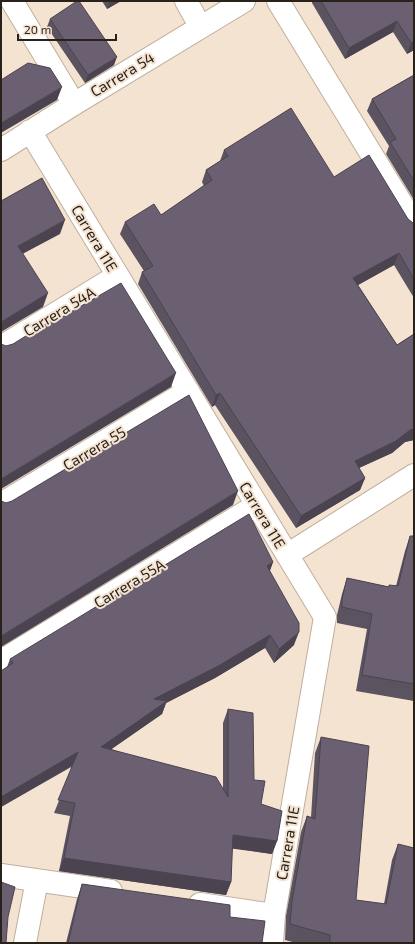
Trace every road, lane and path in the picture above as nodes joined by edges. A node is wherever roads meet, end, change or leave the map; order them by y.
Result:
1 (12, 1) edge
2 (186, 1) edge
3 (244, 1) edge
4 (278, 1) edge
5 (200, 26) junction
6 (74, 104) junction
7 (30, 131) junction
8 (1, 150) edge
9 (414, 224) edge
10 (118, 276) junction
11 (1, 347) edge
12 (188, 391) junction
13 (414, 475) edge
14 (1, 504) edge
15 (257, 505) junction
16 (287, 555) junction
17 (1, 661) edge
18 (1, 875) edge
19 (38, 880) junction
20 (132, 894) edge
21 (180, 901) edge
22 (274, 915) junction
23 (25, 943) edge
24 (272, 943) edge

1 - 6 street
2 - 5 street
3 - 5 street, Carrera 54
4 - 9 street
5 - 6 street, Carrera 54
6 - 7 street, Carrera 54
7 - 8 street, Carrera 54
7 - 10 street, Carrera 11E
10 - 11 street, Carrera 54A
10 - 12 street, Carrera 11E
12 - 14 street, Carrera 55
12 - 15 street, Carrera 11E
13 - 16 street
15 - 16 street, Carrera 11E
15 - 17 street, Carrera 55A
16 - 22 street, Carrera 11E
18 - 19 street
19 - 20 street
19 - 23 street
21 - 22 street
22 - 24 street, Carrera 11E

